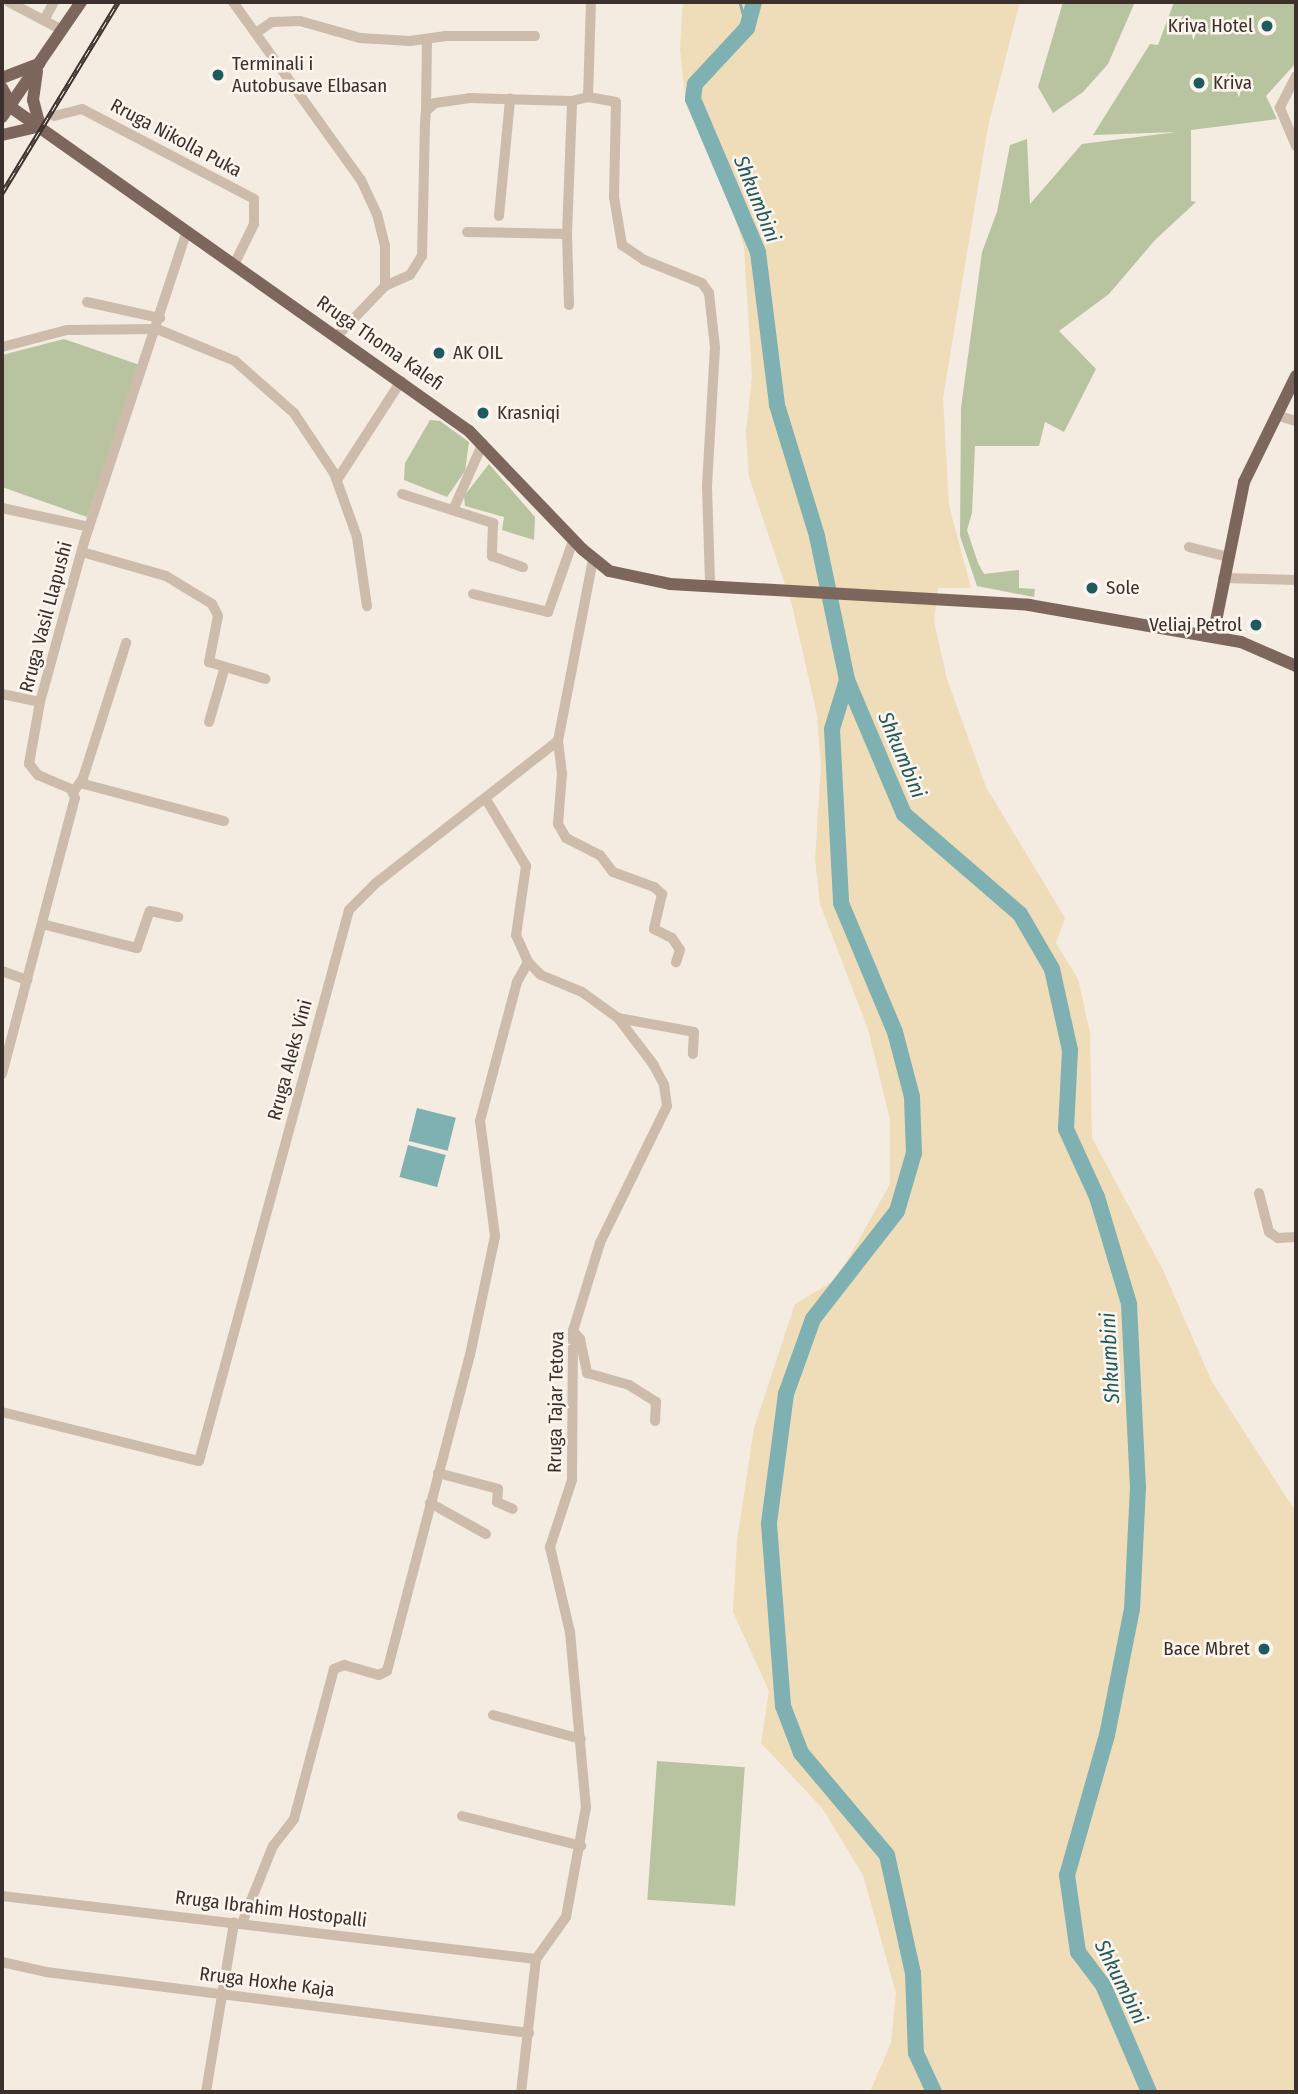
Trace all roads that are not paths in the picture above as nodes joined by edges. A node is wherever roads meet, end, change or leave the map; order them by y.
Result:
1 (9, 2) edge
2 (54, 2) edge
3 (81, 2) edge
4 (233, 2) edge
5 (591, 2) edge
6 (44, 20) junction
7 (62, 30) junction
8 (256, 33) junction
9 (535, 36) dead end
10 (427, 39) junction
11 (39, 64) junction
12 (1296, 76) edge
13 (2, 78) edge
14 (2, 88) edge
15 (588, 97) junction
16 (510, 99) junction
17 (572, 101) junction
18 (6, 102) edge
19 (426, 111) junction
20 (54, 116) dead end
21 (2, 117) edge
22 (40, 126) junction
23 (2, 135) edge
24 (1296, 146) edge
25 (499, 216) dead end
26 (187, 231) junction
27 (467, 232) dead end
28 (566, 234) junction
29 (234, 265) junction
30 (384, 286) junction
31 (87, 302) dead end
32 (569, 305) dead end
33 (160, 318) junction
34 (157, 329) junction
35 (337, 336) junction
36 (2, 347) edge
37 (1296, 376) edge
38 (401, 381) junction
39 (1276, 415) junction
40 (1296, 421) edge
41 (483, 443) junction
42 (337, 480) junction
43 (402, 494) dead end
44 (2, 508) edge
45 (453, 510) junction
46 (89, 527) junction
47 (573, 541) junction
48 (1189, 547) dead end
49 (82, 552) junction
50 (1228, 557) junction
51 (593, 560) junction
52 (523, 566) dead end
53 (1223, 578) junction
54 (1296, 580) edge
55 (710, 584) junction
56 (473, 594) dead end
57 (367, 606) dead end
58 (1213, 636) junction
59 (126, 643) dead end
60 (1296, 666) edge
61 (224, 670) junction
62 (266, 679) dead end
63 (2, 694) edge
64 (40, 702) junction
65 (209, 722) dead end
66 (558, 741) junction
67 (77, 787) junction
68 (487, 801) junction
69 (224, 821) dead end
70 (178, 917) dead end
71 (42, 923) junction
72 (528, 962) junction
73 (677, 962) dead end
74 (2, 971) edge
75 (27, 979) junction
76 (618, 1018) junction
77 (693, 1054) dead end
78 (2, 1074) edge
79 (1259, 1193) dead end
80 (1296, 1237) edge
81 (573, 1331) junction
82 (2, 1412) edge
83 (655, 1421) dead end
84 (438, 1473) junction
85 (430, 1503) junction
86 (513, 1508) dead end
87 (486, 1534) dead end
88 (493, 1716) dead end
89 (581, 1739) junction
90 (462, 1816) dead end
91 (580, 1846) junction
92 (2, 1896) edge
93 (238, 1922) junction
94 (536, 1959) junction
95 (2, 1962) edge
96 (219, 1993) junction
97 (529, 2033) junction
98 (206, 2092) edge
99 (521, 2092) edge

1 - 6 street
2 - 6 street
3 - 7 main road
4 - 8 street
5 - 15 street
6 - 7 street
7 - 11 main road
8 - 10 street
8 - 30 street
9 - 10 street
10 - 19 street
11 - 13 main road
11 - 18 main road
11 - 22 main road
12 - 24 street
14 - 18 main road, Rruga Thoma Kalefi
15 - 17 street
15 - 55 street
16 - 17 street
16 - 19 street
16 - 25 street
17 - 28 street
18 - 21 main road
18 - 22 main road, Rruga Thoma Kalefi
19 - 30 street
20 - 29 street, Rruga Nikolla Puka
22 - 23 main road
22 - 26 main road, Rruga Thoma Kalefi
26 - 29 main road, Rruga Thoma Kalefi
26 - 33 street, Rruga Vasil Llapushi
27 - 28 street
28 - 32 street
29 - 35 main road, Rruga Thoma Kalefi
30 - 35 street
31 - 33 street
33 - 34 street, Rruga Vasil Llapushi
34 - 36 street
34 - 42 street
34 - 46 street, Rruga Vasil Llapushi
35 - 38 main road, Rruga Thoma Kalefi
37 - 39 main road
38 - 41 main road, Rruga Thoma Kalefi
38 - 42 street
39 - 40 street
39 - 50 main road
41 - 45 street
41 - 47 main road, Rruga Thoma Kalefi
42 - 57 street
43 - 45 street
44 - 46 street
45 - 52 street
46 - 49 street, Rruga Vasil Llapushi
47 - 51 main road, Rruga Thoma Kalefi
47 - 56 street
48 - 50 street
49 - 61 street
49 - 64 street, Rruga Vasil Llapushi
50 - 53 main road
51 - 55 main road, Rruga Thoma Kalefi
51 - 66 street
53 - 54 street
53 - 58 main road
55 - 58 main road, Rruga Thoma Kalefi
58 - 60 main road
59 - 67 street
61 - 62 street
61 - 65 street
63 - 64 street
64 - 67 street, Rruga Vasil Llapushi
66 - 68 street, Rruga Aleks Vini
66 - 73 street
67 - 69 street
67 - 71 street
68 - 72 street
68 - 82 street, Rruga Aleks Vini
70 - 71 street
71 - 75 street
72 - 76 street, Rruga Tajar Tetova
72 - 84 street
74 - 75 street
75 - 78 street
76 - 77 street
76 - 81 street, Rruga Tajar Tetova
79 - 80 street
81 - 83 street
81 - 89 street, Rruga Tajar Tetova
84 - 85 street
84 - 86 street
85 - 87 street
85 - 93 street
88 - 89 street
89 - 91 street, Rruga Tajar Tetova
90 - 91 street
91 - 94 street, Rruga Tajar Tetova
92 - 93 street, Rruga Ibrahim Hostopalli
93 - 94 street, Rruga Ibrahim Hostopalli
93 - 96 street
94 - 97 street
95 - 96 street, Rruga Hoxhe Kaja
96 - 97 street, Rruga Hoxhe Kaja
96 - 98 street
97 - 99 street

